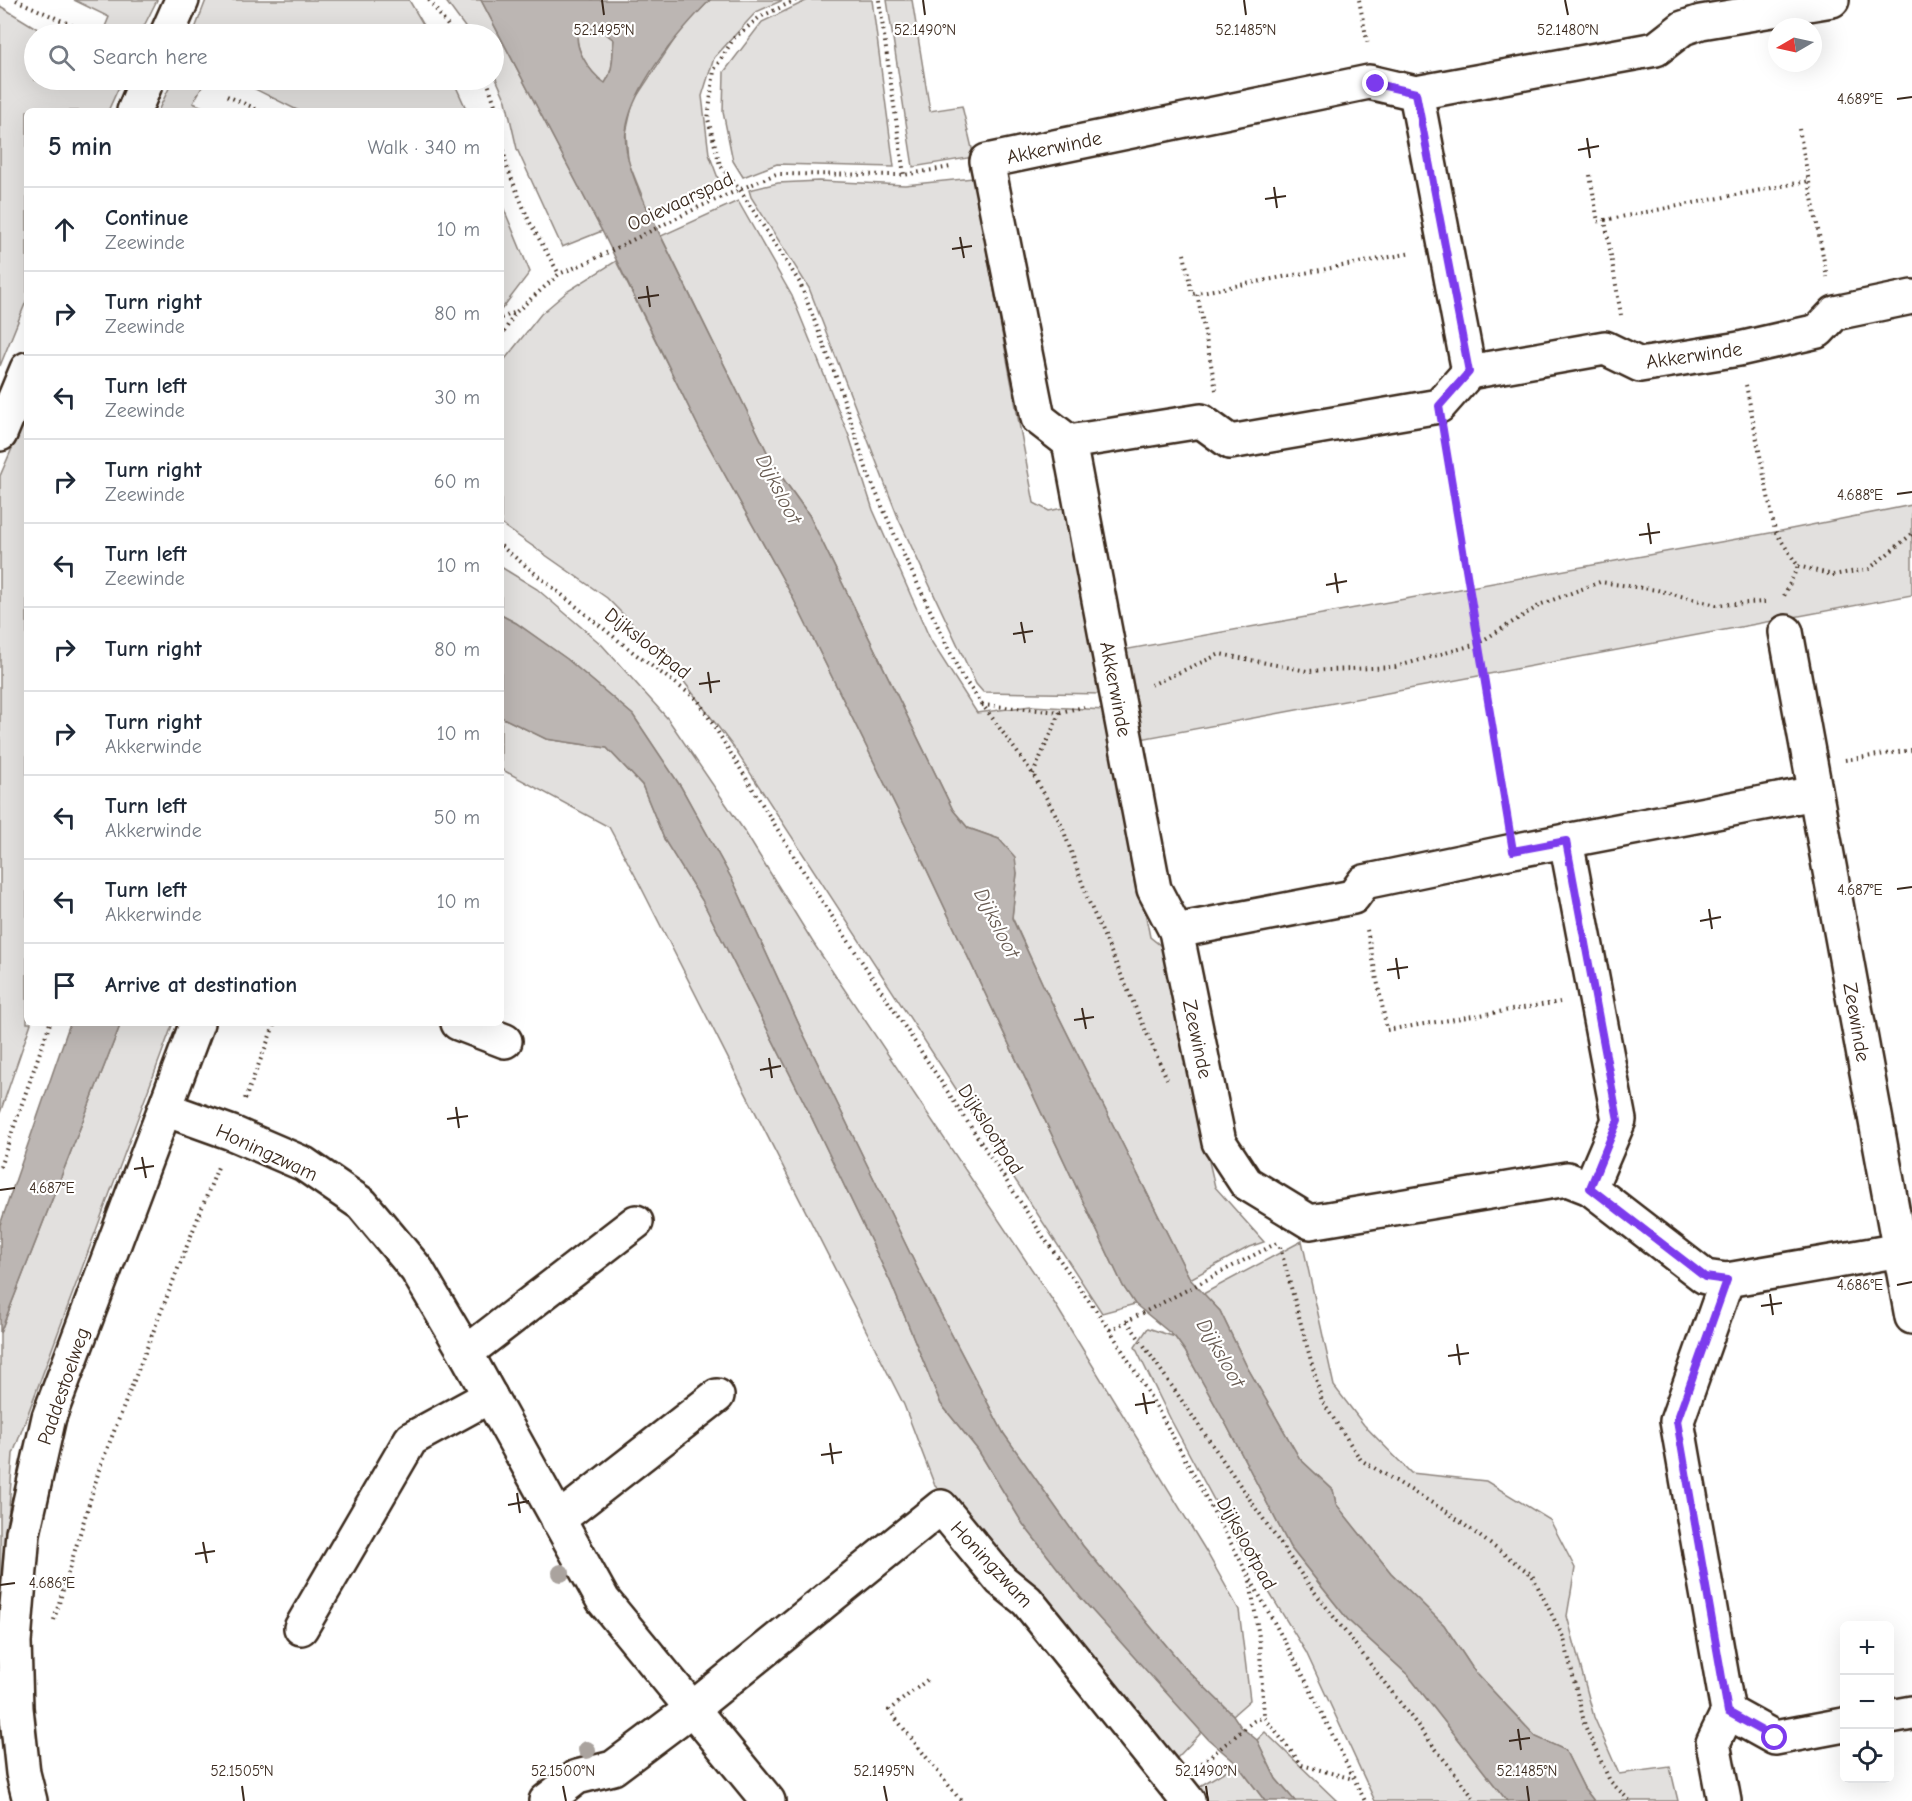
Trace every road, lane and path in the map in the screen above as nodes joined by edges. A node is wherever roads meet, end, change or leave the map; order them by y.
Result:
1 (16, 0) edge
2 (182, 0) edge
3 (429, 0) edge
4 (796, 0) edge
5 (879, 0) edge
6 (1359, 0) edge
7 (1832, 0) edge
8 (69, 24) edge
9 (171, 24) edge
10 (447, 24) edge
11 (1376, 84) junction
12 (143, 90) edge
13 (490, 90) edge
14 (1416, 93) junction
15 (227, 96) dead end
16 (135, 108) edge
17 (254, 108) edge
18 (496, 108) edge
19 (1799, 129) dead end
20 (504, 152) edge
21 (987, 161) junction
22 (1590, 175) dead end
23 (904, 176) junction
24 (1808, 181) junction
25 (740, 190) junction
26 (1605, 220) junction
27 (1446, 247) junction
28 (1184, 254) dead end
29 (559, 274) junction
30 (1197, 293) junction
31 (1912, 297) edge
32 (515, 313) junction
33 (504, 317) edge
34 (1826, 322) junction
35 (504, 332) edge
36 (1739, 349) junction
37 (1617, 354) junction
38 (1469, 372) junction
39 (24, 376) edge
40 (1439, 406) junction
41 (1213, 430) junction
42 (0, 434) edge
43 (1069, 442) junction
44 (1912, 534) edge
45 (504, 548) edge
46 (1798, 566) junction
47 (1784, 616) junction
48 (1477, 644) junction
49 (1118, 699) junction
50 (981, 705) junction
51 (1060, 712) junction
52 (1912, 750) edge
53 (1033, 774) junction
54 (1813, 780) junction
55 (1566, 841) junction
56 (1513, 851) junction
57 (1356, 893) junction
58 (1176, 932) junction
59 (1595, 996) junction
60 (49, 1026) edge
61 (196, 1026) edge
62 (274, 1026) edge
63 (466, 1026) edge
64 (505, 1041) dead end
65 (1169, 1085) dead end
66 (165, 1109) junction
67 (232, 1133) junction
68 (0, 1167) edge
69 (1590, 1188) junction
70 (636, 1222) dead end
71 (1271, 1234) dead end
72 (1279, 1242) junction
73 (1906, 1249) edge
74 (1727, 1280) junction
75 (1912, 1317) edge
76 (1127, 1321) junction
77 (1110, 1330) junction
78 (466, 1353) junction
79 (490, 1396) junction
80 (717, 1396) dead end
81 (558, 1520) junction
82 (1249, 1577) junction
83 (301, 1628) dead end
84 (14, 1642) junction
85 (927, 1680) dead end
86 (693, 1708) junction
87 (1728, 1712) junction
88 (1912, 1713) edge
89 (1894, 1716) edge
90 (1264, 1717) junction
91 (1840, 1726) edge
92 (1201, 1764) dead end
93 (1354, 1779) junction
94 (1173, 1796) edge
95 (30, 1801) edge
96 (546, 1801) edge
97 (768, 1801) edge
98 (962, 1801) edge
99 (1365, 1801) edge
100 (1476, 1801) edge
101 (1630, 1801) edge
102 (1724, 1801) edge

1 - 8 path
2 - 9 street
3 - 10 path
4 - 25 path
5 - 23 path
6 - 11 path
7 - 14 street, Akkerwinde
11 - 14 street, Akkerwinde
11 - 21 street, Akkerwinde
12 - 16 street
13 - 18 path
14 - 27 street
15 - 17 path
19 - 24 path
20 - 29 path
21 - 23 path, Ooievaarspad
21 - 43 street, Akkerwinde
22 - 26 path
23 - 25 path, Ooievaarspad
24 - 26 path
24 - 34 path
25 - 29 path, Ooievaarspad
25 - 50 path
26 - 37 path
27 - 30 path
27 - 38 street
28 - 30 path
29 - 32 path, Ooievaarspad
30 - 41 path
31 - 34 street, Akkerwinde
32 - 33 path
32 - 35 path, Ooievaarspad
34 - 36 street, Akkerwinde
36 - 37 street, Akkerwinde
36 - 46 path
37 - 38 street, Akkerwinde
38 - 40 street
39 - 42 street
40 - 41 street
40 - 48 path
41 - 43 street
43 - 49 street, Akkerwinde
44 - 46 path
45 - 77 path, Dijkslootpad
46 - 47 path
47 - 48 path
47 - 54 street, Zeewinde
48 - 49 path
48 - 56 path
49 - 51 path
49 - 58 street, Akkerwinde
50 - 51 path
50 - 53 path
51 - 53 path
52 - 54 path
53 - 65 path
54 - 55 street
54 - 73 street, Zeewinde
55 - 56 street
55 - 59 street
56 - 57 street
57 - 58 street
57 - 59 path
58 - 69 street, Zeewinde
59 - 69 street
60 - 68 path
61 - 66 street, Paddestoelweg
62 - 67 path
63 - 64 street
66 - 67 street, Honingzwam
66 - 84 street, Paddestoelweg
67 - 78 street, Honingzwam
67 - 84 path
69 - 74 street, Zeewinde
70 - 78 street
71 - 72 path
72 - 76 path
72 - 101 path
73 - 74 street, Zeewinde
73 - 75 street, Zeewinde
74 - 87 street
76 - 77 path
76 - 100 path
77 - 82 path, Dijkslootpad
78 - 79 street, Honingzwam
79 - 81 street, Honingzwam
79 - 83 street
80 - 81 street
81 - 86 street, Honingzwam
82 - 90 path
82 - 93 path, Dijkslootpad
84 - 95 street, Paddestoelweg
85 - 98 path
86 - 94 street, Honingzwam
86 - 96 street
86 - 97 street, Honingzwam
87 - 91 street
87 - 102 street
88 - 89 street
90 - 92 path
90 - 93 path
93 - 99 path, Dijkslootpad

